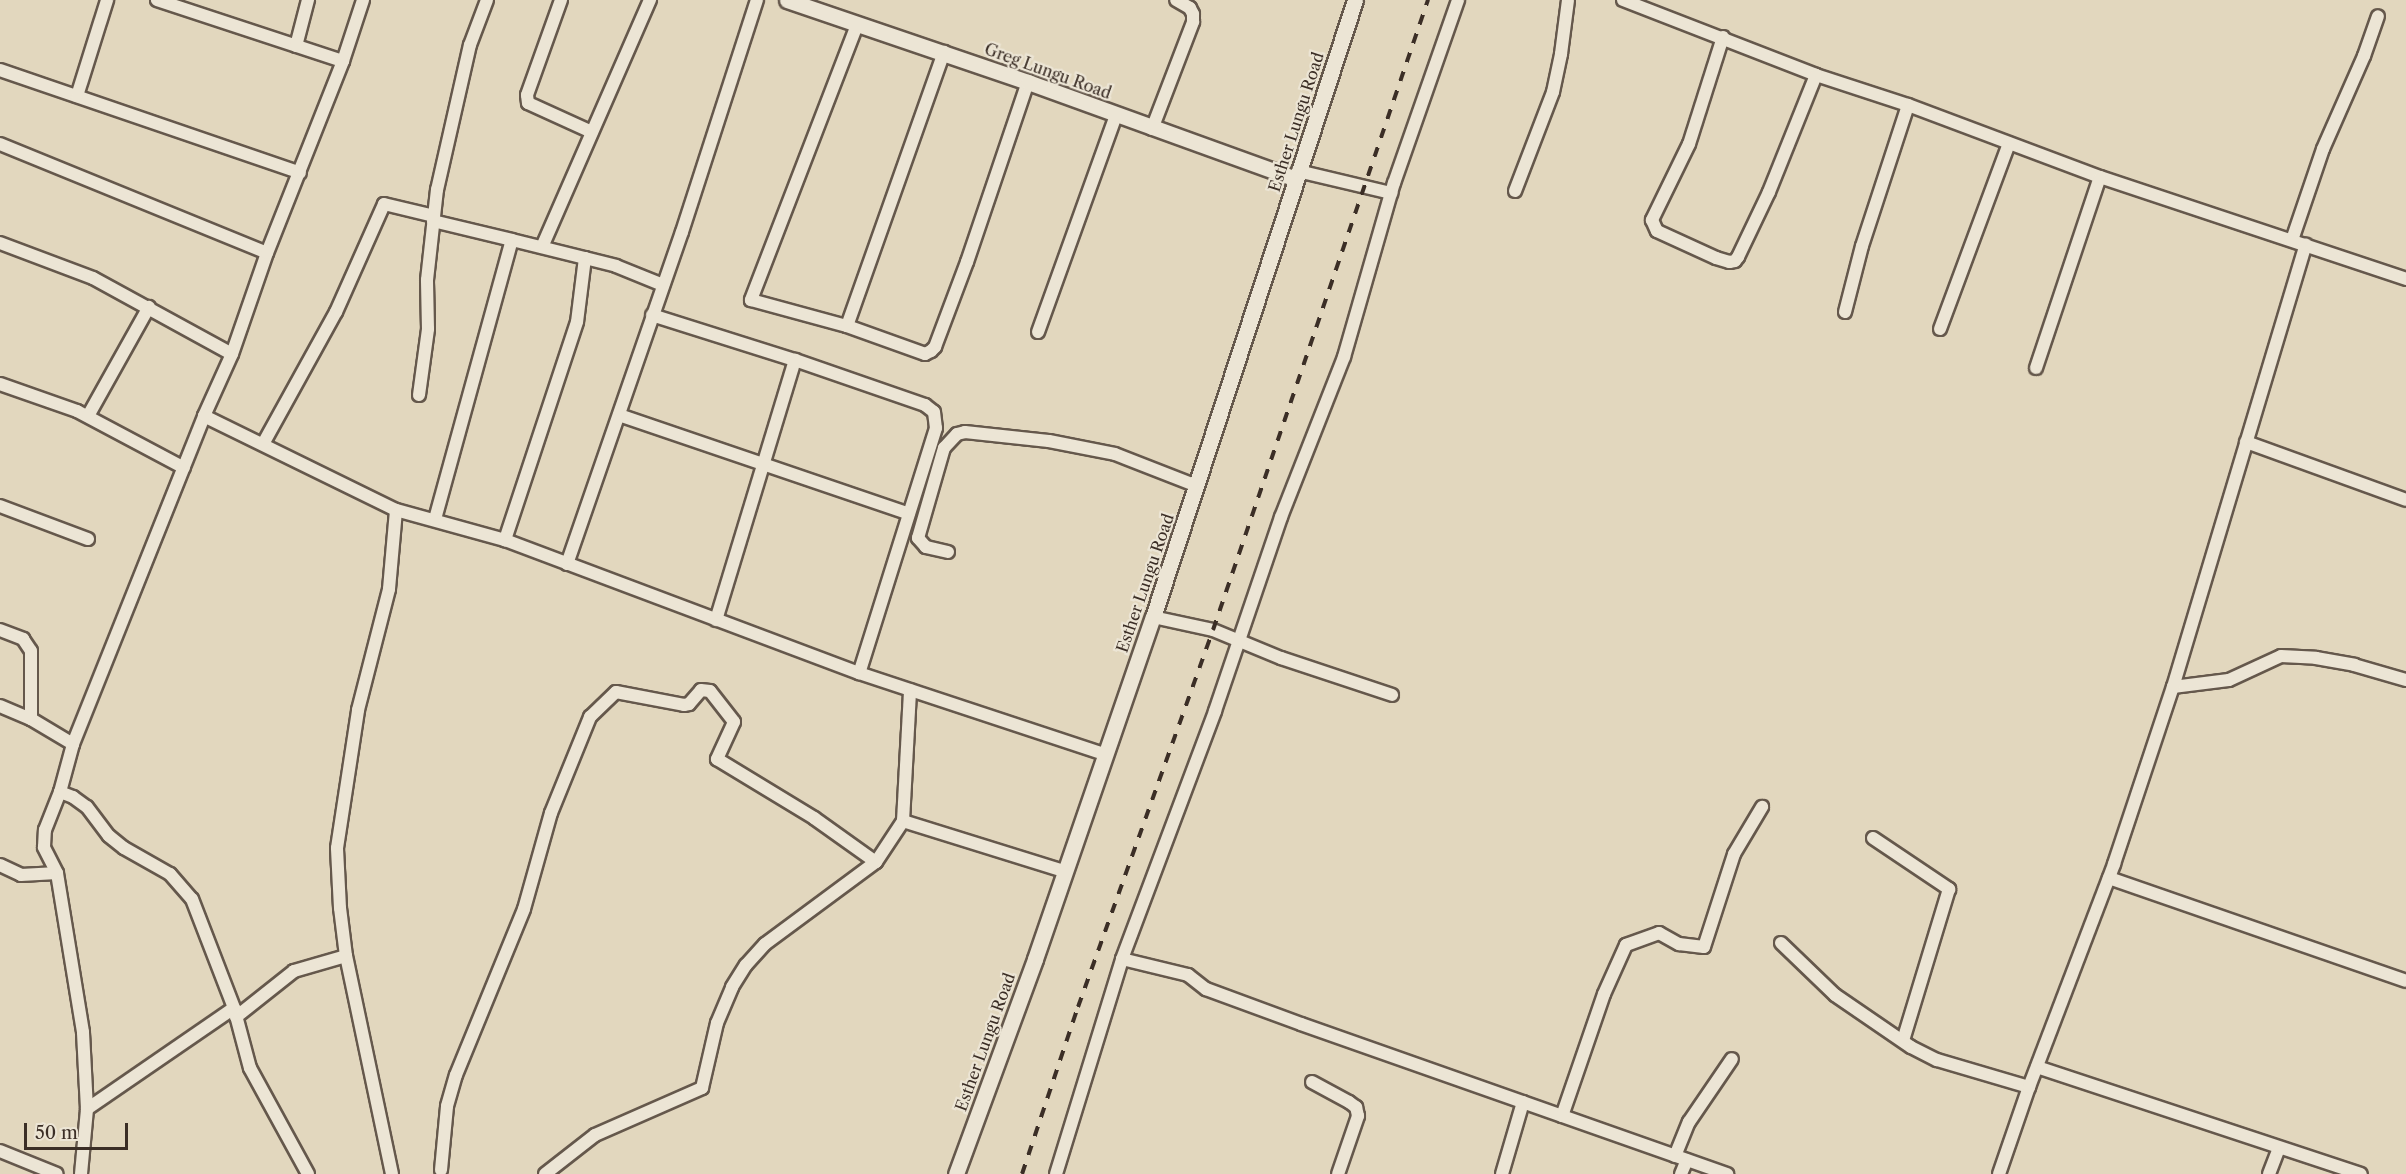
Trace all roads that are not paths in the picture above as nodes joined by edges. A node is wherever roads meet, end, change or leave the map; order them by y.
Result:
1 (107, 0) edge
2 (157, 0) edge
3 (308, 0) edge
4 (363, 0) edge
5 (487, 0) edge
6 (561, 0) edge
7 (650, 0) edge
8 (757, 0) edge
9 (787, 0) edge
10 (1176, 0) edge
11 (1355, 0) edge
12 (1458, 0) edge
13 (1568, 0) edge
14 (1623, 0) edge
15 (808, 3) edge
16 (2378, 16) dead end
17 (856, 25) junction
18 (1723, 37) junction
19 (296, 46) junction
20 (944, 52) junction
21 (343, 61) junction
22 (0, 70) edge
23 (1816, 75) junction
24 (1028, 82) junction
25 (76, 96) junction
26 (1908, 105) junction
27 (1116, 115) junction
28 (1152, 129) junction
29 (592, 132) junction
30 (2009, 142) junction
31 (0, 144) edge
32 (300, 173) junction
33 (1297, 175) junction
34 (2100, 177) junction
35 (1515, 190) dead end
36 (1391, 193) junction
37 (433, 218) junction
38 (512, 240) junction
39 (2292, 240) junction
40 (2306, 245) junction
41 (542, 247) junction
42 (2, 248) edge
43 (267, 253) junction
44 (585, 258) junction
45 (2406, 279) edge
46 (663, 285) junction
47 (149, 307) junction
48 (1845, 312) dead end
49 (652, 315) junction
50 (848, 326) junction
51 (1940, 329) dead end
52 (1038, 332) dead end
53 (232, 354) junction
54 (795, 360) junction
55 (2036, 368) dead end
56 (0, 384) edge
57 (419, 395) dead end
58 (619, 415) junction
59 (88, 416) junction
60 (204, 416) junction
61 (2246, 442) junction
62 (263, 444) junction
63 (765, 464) junction
64 (184, 468) junction
65 (1197, 486) junction
66 (2406, 500) edge
67 (0, 506) edge
68 (396, 510) junction
69 (909, 514) junction
70 (435, 519) junction
71 (88, 539) dead end
72 (505, 540) junction
73 (948, 552) dead end
74 (567, 564) junction
75 (1153, 617) junction
76 (716, 620) junction
77 (0, 630) edge
78 (1240, 639) junction
79 (859, 673) junction
80 (2406, 680) edge
81 (2173, 687) junction
82 (910, 690) junction
83 (1392, 695) dead end
84 (0, 706) edge
85 (31, 719) junction
86 (73, 744) junction
87 (1104, 754) junction
88 (60, 792) junction
89 (1761, 807) dead end
90 (903, 821) junction
91 (1874, 838) dead end
92 (876, 862) junction
93 (0, 865) edge
94 (1064, 871) junction
95 (57, 873) junction
96 (2109, 878) junction
97 (1780, 943) dead end
98 (346, 956) junction
99 (1122, 959) junction
100 (2406, 981) edge
101 (235, 1012) junction
102 (1903, 1040) junction
103 (1732, 1059) dead end
104 (2037, 1067) junction
105 (1312, 1082) dead end
106 (2029, 1087) junction
107 (1523, 1102) junction
108 (87, 1109) junction
109 (1562, 1116) junction
110 (2278, 1148) junction
111 (0, 1151) edge
112 (1681, 1158) junction
113 (441, 1170) dead end
114 (57, 1174) edge
115 (81, 1174) edge
116 (308, 1174) edge
117 (392, 1174) edge
118 (545, 1174) edge
119 (956, 1174) edge
120 (1056, 1174) edge
121 (1338, 1174) edge
122 (1502, 1174) edge
123 (1681, 1174) edge
124 (1727, 1174) edge
125 (1999, 1174) edge
126 (2269, 1174) edge
127 (2361, 1174) edge

1 - 25 street
2 - 19 street
3 - 19 street
4 - 21 street
5 - 37 street
6 - 29 street
7 - 29 street
8 - 46 street
9 - 15 street, Greg Lungu Road
10 - 28 street
11 - 33 street, Esther Lungu Road
12 - 36 street
13 - 35 street
14 - 18 street
15 - 17 street, Greg Lungu Road
16 - 39 street
17 - 20 street, Greg Lungu Road
17 - 50 street
18 - 23 street
18 - 23 street
19 - 21 street
20 - 24 street, Greg Lungu Road
20 - 50 street
21 - 32 street
22 - 25 street
23 - 26 street
24 - 27 street, Greg Lungu Road
24 - 50 street
25 - 32 street
26 - 30 street
26 - 48 street
27 - 28 street, Greg Lungu Road
27 - 52 street
28 - 33 street, Greg Lungu Road
29 - 41 street
30 - 34 street
30 - 51 street
31 - 43 street
32 - 43 street
33 - 36 street
33 - 65 street, Esther Lungu Road
34 - 39 street
34 - 55 street
36 - 78 street
37 - 38 street
37 - 57 street
37 - 62 street
38 - 41 street
38 - 70 street
39 - 40 street
40 - 45 street
40 - 61 street
41 - 44 street
42 - 47 street
43 - 53 street
44 - 46 street
44 - 72 street
46 - 49 street
47 - 53 street
47 - 59 street
49 - 54 street
49 - 58 street
53 - 60 street
54 - 63 street
54 - 69 street
56 - 59 street
58 - 63 street
58 - 74 street
59 - 64 street
60 - 62 street
60 - 64 street
61 - 66 street
61 - 81 street
62 - 68 street
63 - 69 street
63 - 76 street
64 - 86 street
65 - 73 street
65 - 75 street, Esther Lungu Road
67 - 71 street
68 - 70 street
68 - 98 street
69 - 79 street
70 - 72 street
72 - 74 street
74 - 76 street
75 - 78 street
75 - 87 street, Esther Lungu Road
76 - 79 street
77 - 85 street
78 - 83 street
78 - 99 street
79 - 82 street
80 - 81 street
81 - 96 street
82 - 87 street
82 - 90 street
84 - 85 street
85 - 86 street
86 - 88 street
87 - 94 street, Esther Lungu Road
88 - 95 street
88 - 101 street
89 - 109 street
90 - 92 street
90 - 94 street
91 - 102 street
92 - 113 street
92 - 118 street
93 - 95 street
94 - 119 street, Esther Lungu Road
95 - 108 street
96 - 100 street
96 - 104 street
97 - 102 street
98 - 101 street
98 - 117 street
99 - 107 street
99 - 120 street
101 - 108 street
101 - 116 street
102 - 106 street
103 - 112 street
104 - 106 street
104 - 110 street
105 - 121 street
106 - 125 street
107 - 109 street
107 - 122 street
108 - 115 street
109 - 112 street
110 - 126 street
110 - 127 street
111 - 114 street
112 - 123 street
112 - 124 street

